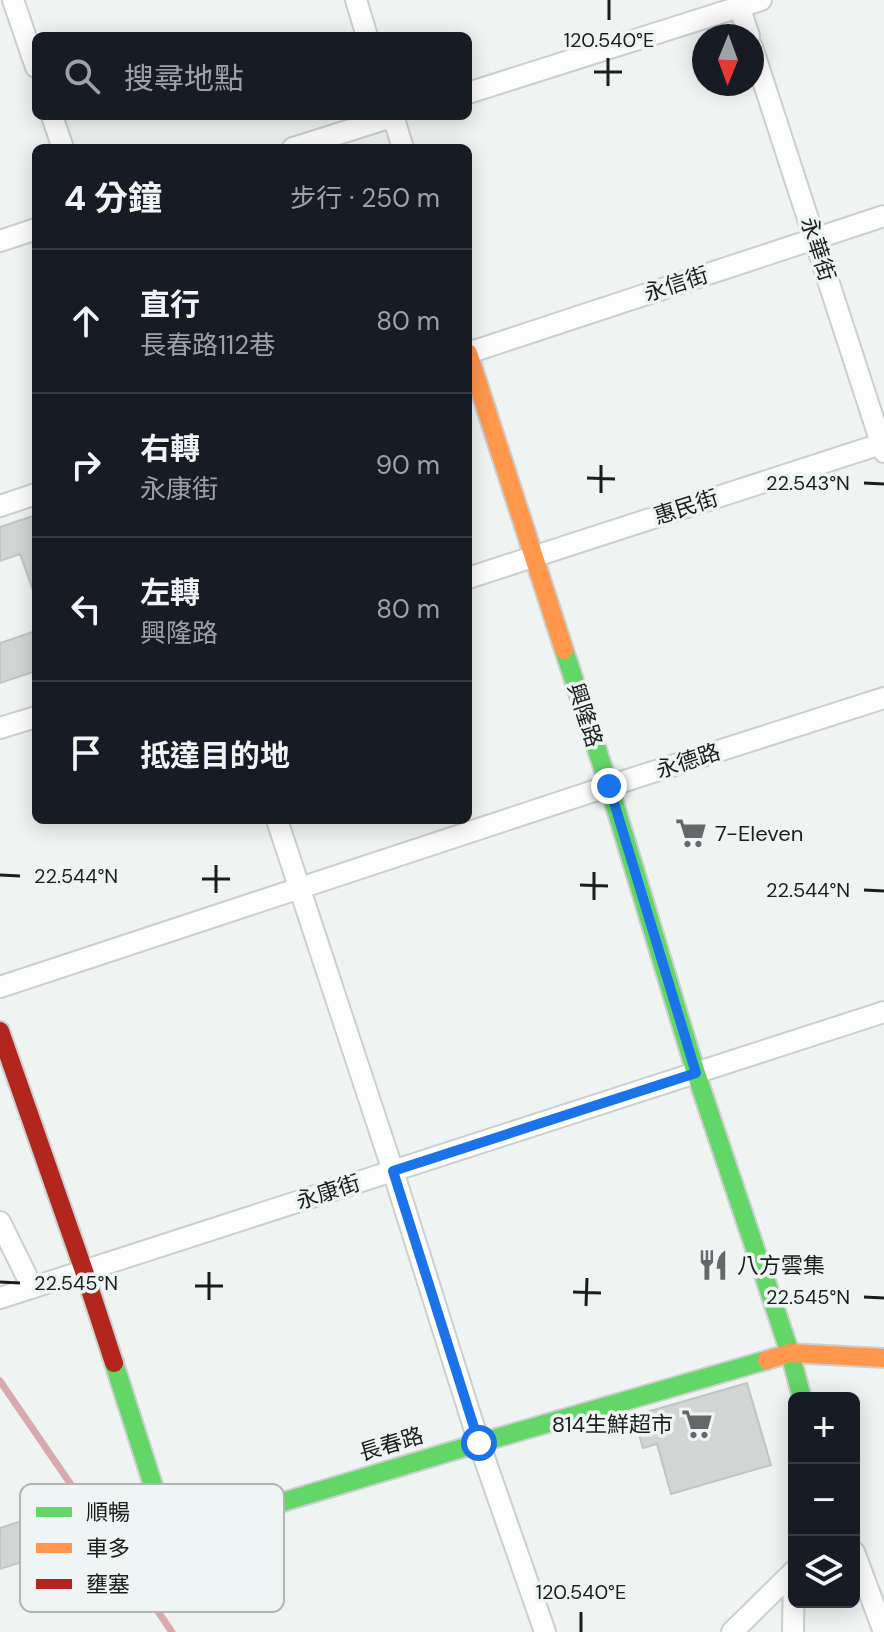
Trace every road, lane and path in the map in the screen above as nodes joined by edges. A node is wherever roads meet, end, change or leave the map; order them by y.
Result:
1 (13, 0) edge
2 (356, 0) edge
3 (761, 0) edge
4 (738, 4) edge
5 (745, 24) edge
6 (366, 32) edge
7 (32, 55) edge
8 (764, 84) edge
9 (472, 92) edge
10 (53, 120) edge
11 (380, 120) edge
12 (394, 120) edge
13 (62, 144) edge
14 (306, 144) edge
15 (402, 144) edge
16 (884, 216) edge
17 (32, 230) edge
18 (814, 239) junction
19 (0, 241) edge
20 (472, 352) edge
21 (472, 366) edge
22 (883, 446) edge
23 (32, 495) edge
24 (0, 506) edge
25 (533, 557) junction
26 (472, 577) edge
27 (884, 698) edge
28 (32, 718) edge
29 (0, 728) edge
30 (609, 786) junction
31 (278, 824) edge
32 (300, 889) junction
33 (0, 987) edge
34 (884, 1012) edge
35 (0, 1031) edge
36 (696, 1073) junction
37 (393, 1171) junction
38 (0, 1222) edge
39 (84, 1271) junction
40 (32, 1287) junction
41 (0, 1298) edge
42 (790, 1353) junction
43 (884, 1358) edge
44 (800, 1392) edge
45 (479, 1443) junction
46 (153, 1484) edge
47 (284, 1502) edge
48 (860, 1568) edge
49 (788, 1577) edge
50 (793, 1608) edge
51 (545, 1632) edge
52 (732, 1632) edge
53 (793, 1632) edge
54 (884, 1632) edge

1 - 7 street
2 - 6 street
3 - 4 street
4 - 5 street
4 - 9 street
8 - 18 street, 永華街
10 - 13 street
11 - 14 street
12 - 15 street
16 - 18 street, 永信街
17 - 19 street
18 - 20 street, 永信街
18 - 22 street, 永華街
21 - 25 street, 興隆路
22 - 25 street, 惠民街
23 - 24 street
25 - 26 street, 惠民街
25 - 30 street, 興隆路
27 - 30 street, 永德路
28 - 29 street
30 - 32 street, 永德路
30 - 36 street, 興隆路
31 - 32 street
32 - 33 street, 永德路
32 - 37 street
34 - 36 street, 永康街
35 - 39 street, 長春路
36 - 37 street, 永康街
36 - 42 street, 興隆路
37 - 39 street, 永康街
37 - 45 street
38 - 40 street
39 - 40 street, 永康街
39 - 46 street, 長春路
40 - 41 street, 永康街
42 - 43 street, 長春路
42 - 44 street, 興隆路
42 - 45 street, 長春路
45 - 47 street, 長春路
45 - 51 street
48 - 54 street
49 - 52 street
50 - 53 street

